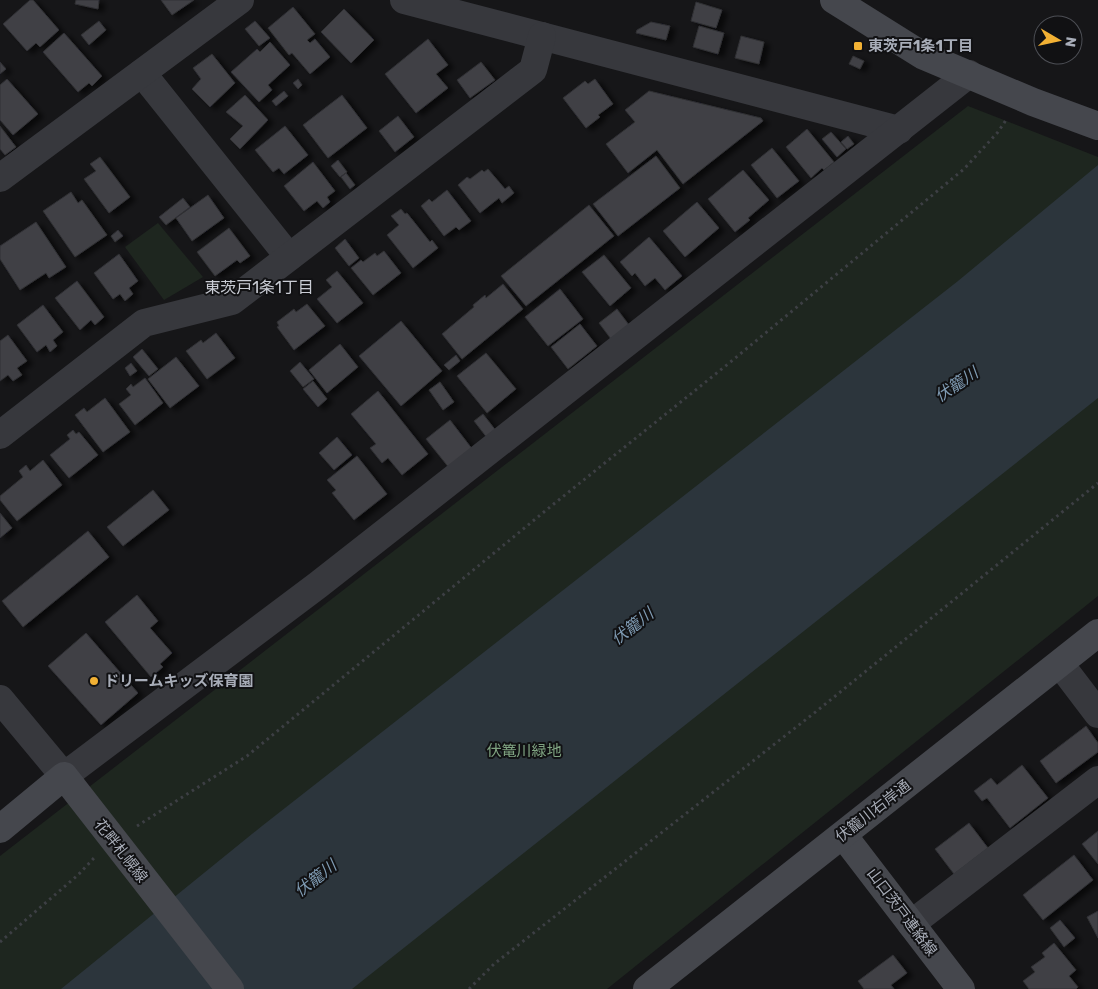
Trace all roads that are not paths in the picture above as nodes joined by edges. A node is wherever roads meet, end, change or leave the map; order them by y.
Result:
1 (240, 0) edge
2 (404, 0) edge
3 (834, 0) edge
4 (542, 36) junction
5 (142, 73) junction
6 (969, 74) junction
7 (1098, 126) edge
8 (899, 130) junction
9 (0, 178) edge
10 (289, 256) junction
11 (0, 435) edge
12 (1098, 634) edge
13 (1060, 664) junction
14 (0, 699) edge
15 (1098, 714) edge
16 (64, 776) junction
17 (1098, 780) edge
18 (0, 829) edge
19 (843, 835) junction
20 (912, 924) junction
21 (230, 989) edge
22 (647, 989) edge
23 (961, 989) edge

1 - 5 street
2 - 4 street
3 - 6 main road
4 - 8 street
4 - 10 street
5 - 9 street
5 - 10 street
6 - 7 main road
6 - 8 street
8 - 16 street
10 - 11 street
12 - 13 main road, 伏籠川右岸通
13 - 15 street
13 - 19 main road, 伏籠川右岸通
14 - 16 street
16 - 18 main road
16 - 21 main road, 花畔札幌線
17 - 20 street
19 - 20 main road, 山口茨戸連絡線
19 - 22 main road, 伏籠川右岸通
20 - 23 main road, 山口茨戸連絡線

